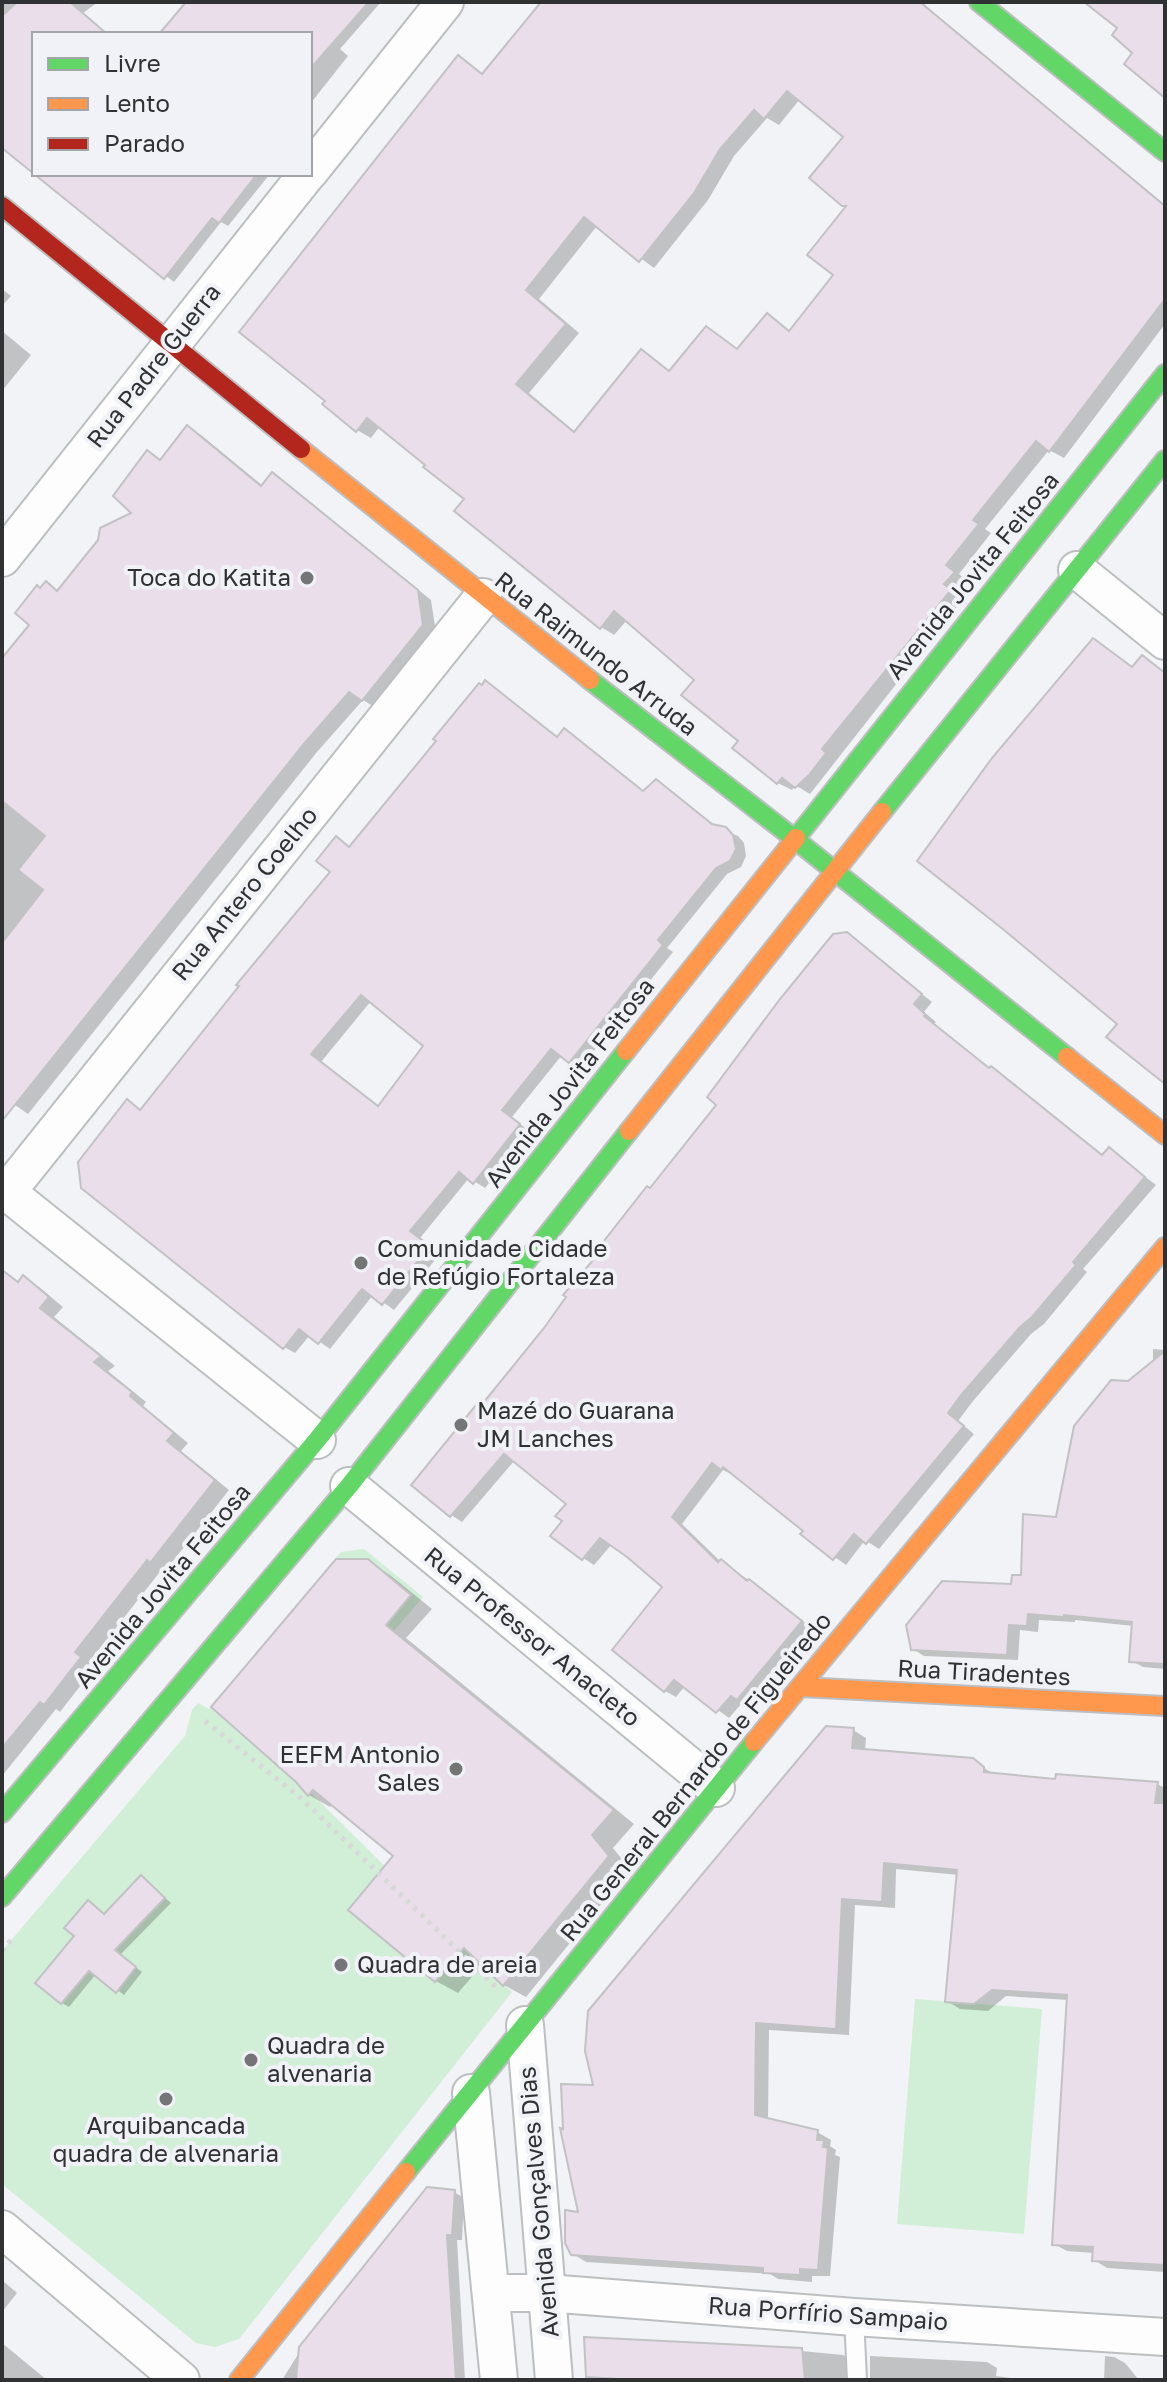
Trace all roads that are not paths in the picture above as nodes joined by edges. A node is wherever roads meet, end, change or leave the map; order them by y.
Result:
1 (445, 2) edge
2 (979, 2) edge
3 (1165, 152) edge
4 (312, 168) edge
5 (306, 176) edge
6 (2, 206) edge
7 (171, 344) junction
8 (1165, 374) edge
9 (1165, 460) edge
10 (2, 558) edge
11 (1077, 570) junction
12 (483, 597) junction
13 (1165, 641) edge
14 (794, 839) junction
15 (834, 871) junction
16 (1165, 1135) edge
17 (4, 1190) edge
18 (1165, 1247) edge
19 (317, 1440) junction
20 (349, 1486) junction
21 (801, 1687) junction
22 (1165, 1706) edge
23 (716, 1788) junction
24 (2, 1813) edge
25 (2, 1897) edge
26 (516, 2011) junction
27 (471, 2093) junction
28 (2, 2229) edge
29 (492, 2293) junction
30 (547, 2293) junction
31 (854, 2317) junction
32 (1165, 2337) edge
33 (181, 2380) edge
34 (239, 2380) edge
35 (499, 2380) edge
36 (554, 2380) edge
37 (857, 2380) edge

1 - 4 street, Rua Padre Guerra
2 - 3 main road
5 - 7 street, Rua Padre Guerra
6 - 7 main road, Rua Raimundo Arruda
7 - 10 street, Rua Padre Guerra
7 - 12 main road, Rua Raimundo Arruda
8 - 14 main road, Avenida Jovita Feitosa
9 - 11 main road
11 - 13 street
11 - 15 main road
12 - 14 main road, Rua Raimundo Arruda
12 - 17 street, Rua Antero Coelho
14 - 15 main road, Rua Raimundo Arruda
14 - 19 main road, Avenida Jovita Feitosa
15 - 16 main road, Rua Raimundo Arruda
15 - 20 main road
17 - 19 street
18 - 21 main road, Rua General Bernardo de Figueiredo
19 - 24 main road, Avenida Jovita Feitosa
20 - 23 street, Rua Professor Anacleto
20 - 25 main road
21 - 22 main road, Rua Tiradentes
21 - 23 main road, Rua General Bernardo de Figueiredo
23 - 26 main road, Rua General Bernardo de Figueiredo
26 - 27 main road, Rua General Bernardo de Figueiredo
26 - 30 street, Avenida Gonçalves Dias
27 - 29 street
27 - 34 main road, Rua General Bernardo de Figueiredo
28 - 33 street
29 - 30 street, Rua Porfírio Sampaio
29 - 35 street
30 - 31 street, Rua Porfírio Sampaio
30 - 36 street, Avenida Gonçalves Dias
31 - 32 street, Rua Porfírio Sampaio
31 - 37 lane

